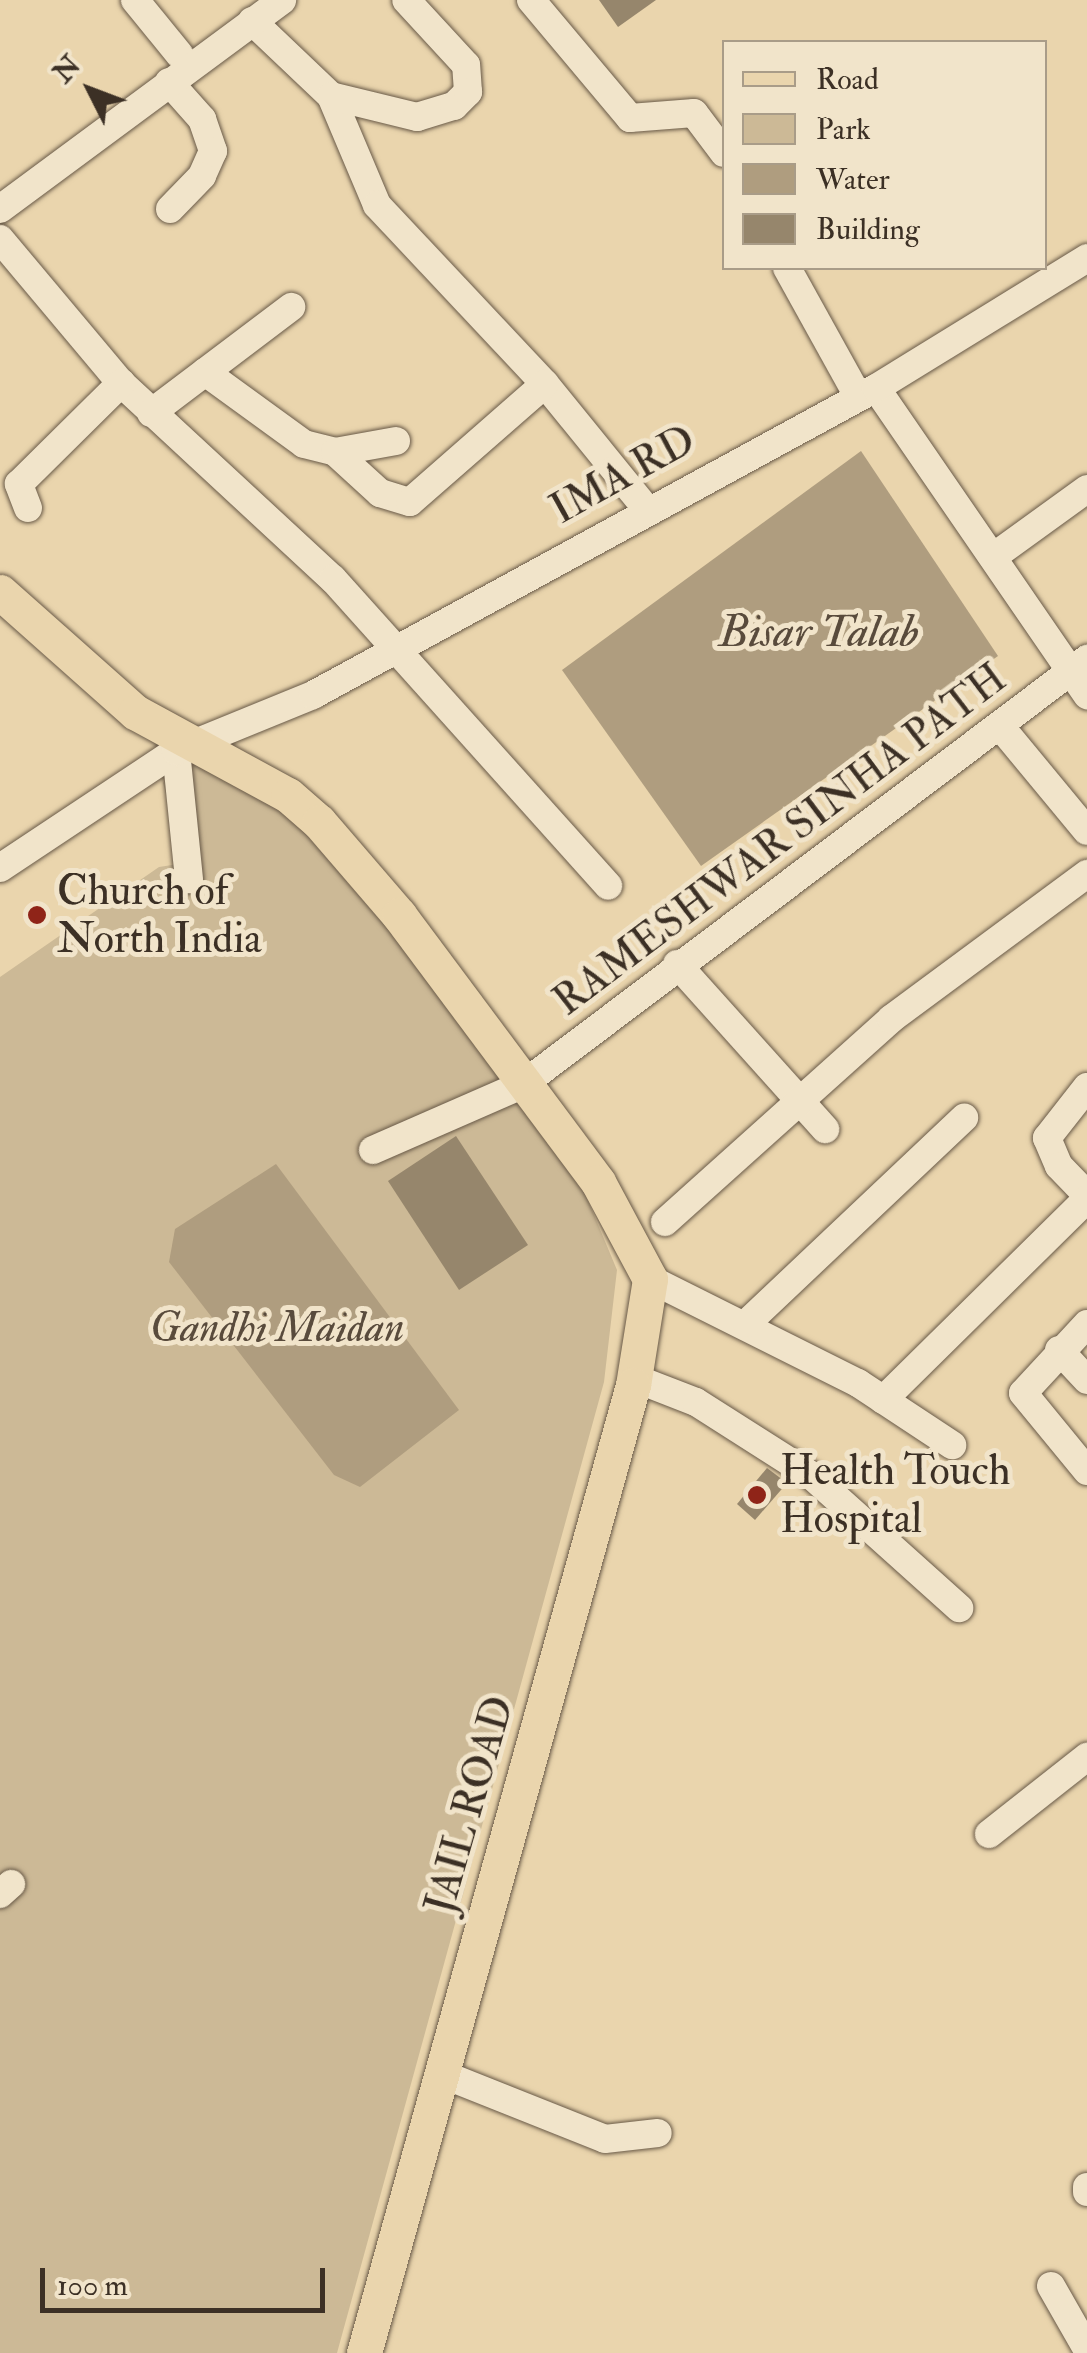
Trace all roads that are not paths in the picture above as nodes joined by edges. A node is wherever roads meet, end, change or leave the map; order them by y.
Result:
1 (135, 0) edge
2 (282, 0) edge
3 (406, 0) edge
4 (531, 0) edge
5 (252, 10) edge
6 (179, 54) junction
7 (170, 82) junction
8 (331, 96) junction
9 (722, 151) edge
10 (1, 192) edge
11 (170, 209) dead end
12 (0, 239) edge
13 (1087, 258) edge
14 (789, 270) edge
15 (291, 307) dead end
16 (205, 372) junction
17 (121, 383) junction
18 (545, 384) junction
19 (867, 392) junction
20 (151, 413) junction
21 (396, 441) dead end
22 (334, 452) junction
23 (1087, 489) edge
24 (645, 507) junction
25 (28, 508) dead end
26 (993, 558) junction
27 (0, 592) edge
28 (392, 650) junction
29 (1081, 676) edge
30 (1000, 726) junction
31 (182, 748) junction
32 (1087, 831) edge
33 (0, 868) edge
34 (1087, 874) edge
35 (189, 879) dead end
36 (608, 886) dead end
37 (677, 964) junction
38 (522, 1085) junction
39 (1087, 1087) edge
40 (801, 1102) junction
41 (964, 1118) dead end
42 (825, 1129) dead end
43 (373, 1150) dead end
44 (1087, 1197) edge
45 (665, 1222) dead end
46 (650, 1280) junction
47 (746, 1323) junction
48 (1087, 1324) edge
49 (1059, 1350) junction
50 (634, 1378) junction
51 (1087, 1380) edge
52 (883, 1400) junction
53 (952, 1445) dead end
54 (1087, 1471) edge
55 (959, 1608) dead end
56 (1087, 1757) edge
57 (990, 1834) dead end
58 (442, 2074) junction
59 (658, 2133) dead end
60 (1052, 2286) dead end
61 (1087, 2349) edge
62 (364, 2353) edge

1 - 6 street
2 - 5 street
3 - 8 street
4 - 9 street
5 - 6 street
5 - 7 street
5 - 8 street
6 - 10 street
7 - 10 street
7 - 11 street
8 - 18 street
12 - 17 street
13 - 19 street, IMA RD
14 - 19 street
15 - 16 street
16 - 20 street
16 - 22 street
17 - 20 street
17 - 25 street
18 - 22 street
18 - 24 street
19 - 24 street, IMA RD
19 - 26 street
20 - 28 street
21 - 22 street
23 - 26 street
24 - 28 street, IMA RD
26 - 29 street
27 - 31 main road
28 - 31 street, IMA RD
28 - 36 street
29 - 30 street, RAMESHWAR SINHA PATH
30 - 32 street
30 - 37 street, RAMESHWAR SINHA PATH
31 - 33 street, IMA RD
31 - 35 street
31 - 38 main road
34 - 40 street
37 - 38 street, RAMESHWAR SINHA PATH
37 - 40 street
38 - 43 street, RAMESHWAR SINHA PATH
38 - 46 main road
39 - 44 street
40 - 42 street
40 - 45 street
41 - 47 street
44 - 52 street
46 - 47 street
46 - 50 main road, JAIL ROAD
47 - 52 street
48 - 49 street
49 - 51 street
49 - 54 street
50 - 55 street
50 - 58 main road, JAIL ROAD
52 - 53 street
56 - 57 street
58 - 59 street
58 - 62 main road, JAIL ROAD
60 - 61 street

